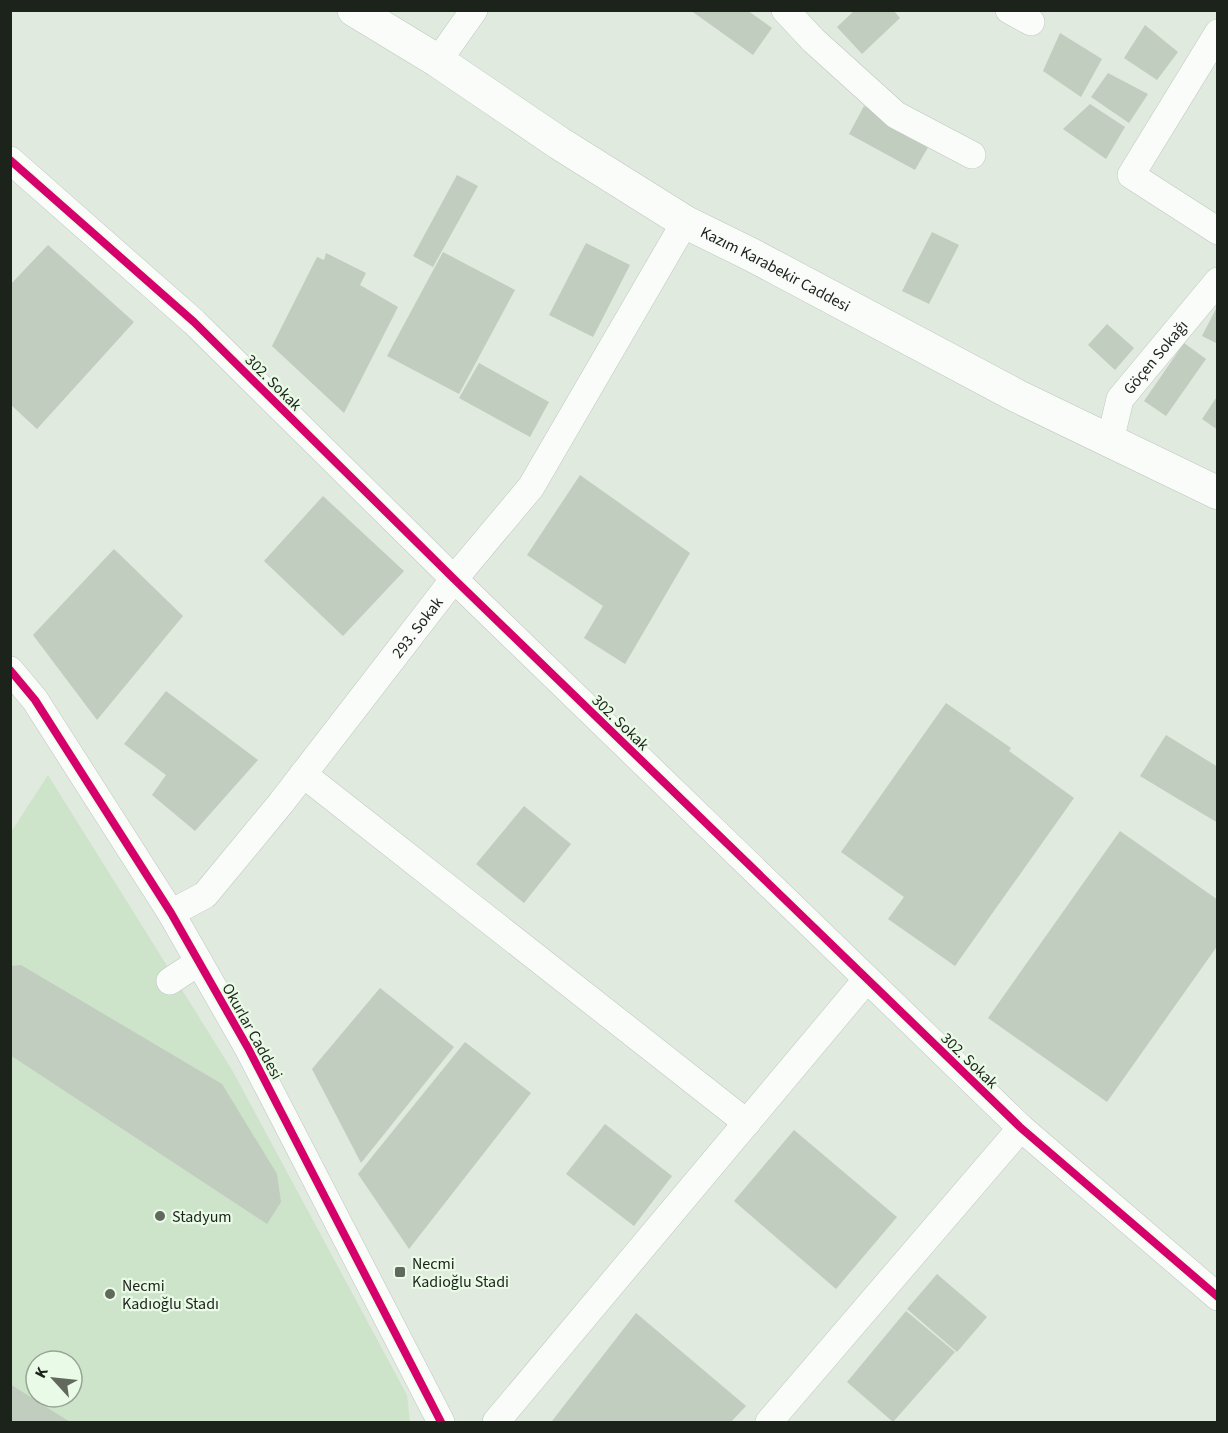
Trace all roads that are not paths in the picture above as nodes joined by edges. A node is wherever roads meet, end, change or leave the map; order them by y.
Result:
1 (354, 10) edge
2 (474, 10) edge
3 (785, 10) edge
4 (1218, 33) edge
5 (438, 61) junction
6 (972, 154) dead end
7 (10, 160) edge
8 (685, 222) junction
9 (1218, 231) edge
10 (1218, 281) edge
11 (1110, 441) junction
12 (1218, 493) edge
13 (454, 579) junction
14 (10, 670) edge
15 (303, 774) junction
16 (171, 913) junction
17 (199, 962) junction
18 (867, 979) junction
19 (170, 981) dead end
20 (747, 1123) junction
21 (1021, 1128) junction
22 (1218, 1297) edge
23 (441, 1422) edge
24 (496, 1422) edge
25 (769, 1422) edge

1 - 5 main road, Kazım Karabekir Caddesi
2 - 5 street
3 - 6 street
4 - 9 street
5 - 8 main road, Kazım Karabekir Caddesi
7 - 13 street, 302. Sokak
8 - 11 main road, Kazım Karabekir Caddesi
8 - 13 street, 293. Sokak
10 - 11 street, Göçen Sokağı
11 - 12 main road, Kazım Karabekir Caddesi
13 - 15 street, 293. Sokak
13 - 18 street, 302. Sokak
14 - 16 street, Okurlar Caddesi
15 - 16 street, 293. Sokak
15 - 20 street
16 - 17 street, Okurlar Caddesi
17 - 19 street
17 - 23 street, Okurlar Caddesi
18 - 20 street
18 - 21 street, 302. Sokak
20 - 24 street
21 - 22 street, 302. Sokak
21 - 25 street

